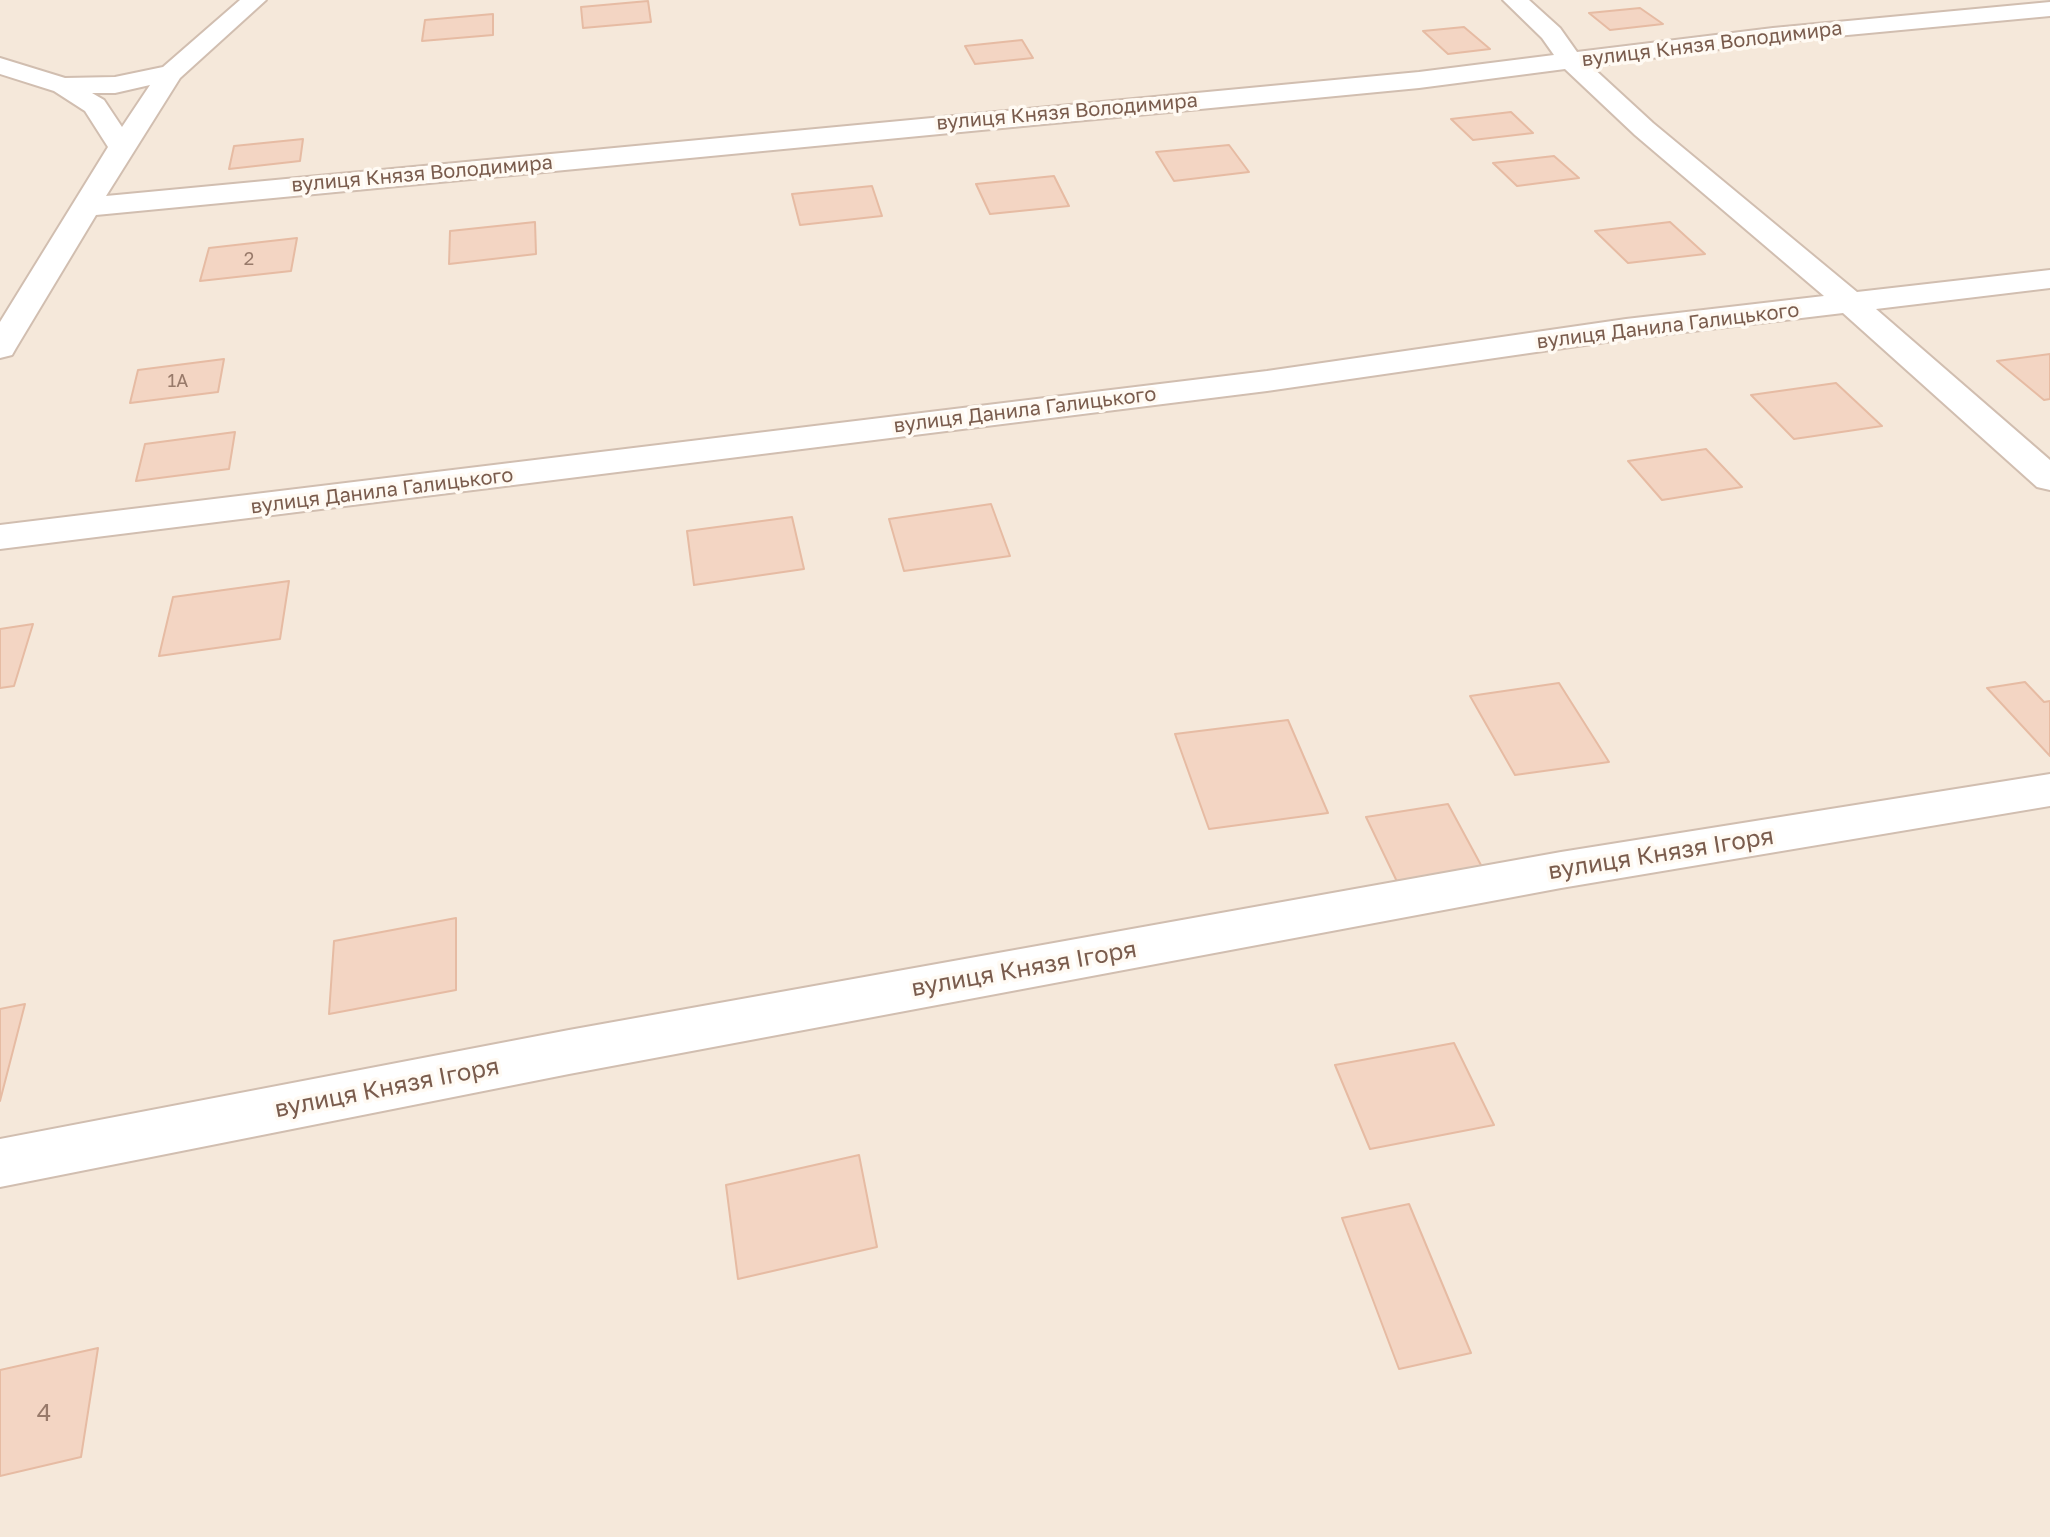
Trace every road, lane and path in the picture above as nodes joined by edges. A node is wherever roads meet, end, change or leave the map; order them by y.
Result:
1 (254, 0) edge
2 (1515, 0) edge
3 (2050, 9) edge
4 (1571, 61) junction
5 (0, 66) edge
6 (171, 73) junction
7 (32, 77) junction
8 (63, 86) junction
9 (0, 89) edge
10 (122, 147) junction
11 (84, 207) junction
12 (2050, 279) edge
13 (1851, 303) junction
14 (0, 348) edge
15 (2050, 479) edge
16 (0, 537) edge
17 (2050, 790) edge
18 (0, 1163) edge

1 - 6 street
2 - 4 street
3 - 4 street, вулиця Князя Володимира
4 - 11 street, вулиця Князя Володимира
4 - 13 street
5 - 7 street
6 - 8 street
6 - 10 street
7 - 8 street
7 - 9 street
8 - 10 street
10 - 11 street
11 - 14 street
12 - 13 street, вулиця Данила Галицького
13 - 15 street
13 - 16 street, вулиця Данила Галицького
17 - 18 street, вулиця Князя Ігоря

